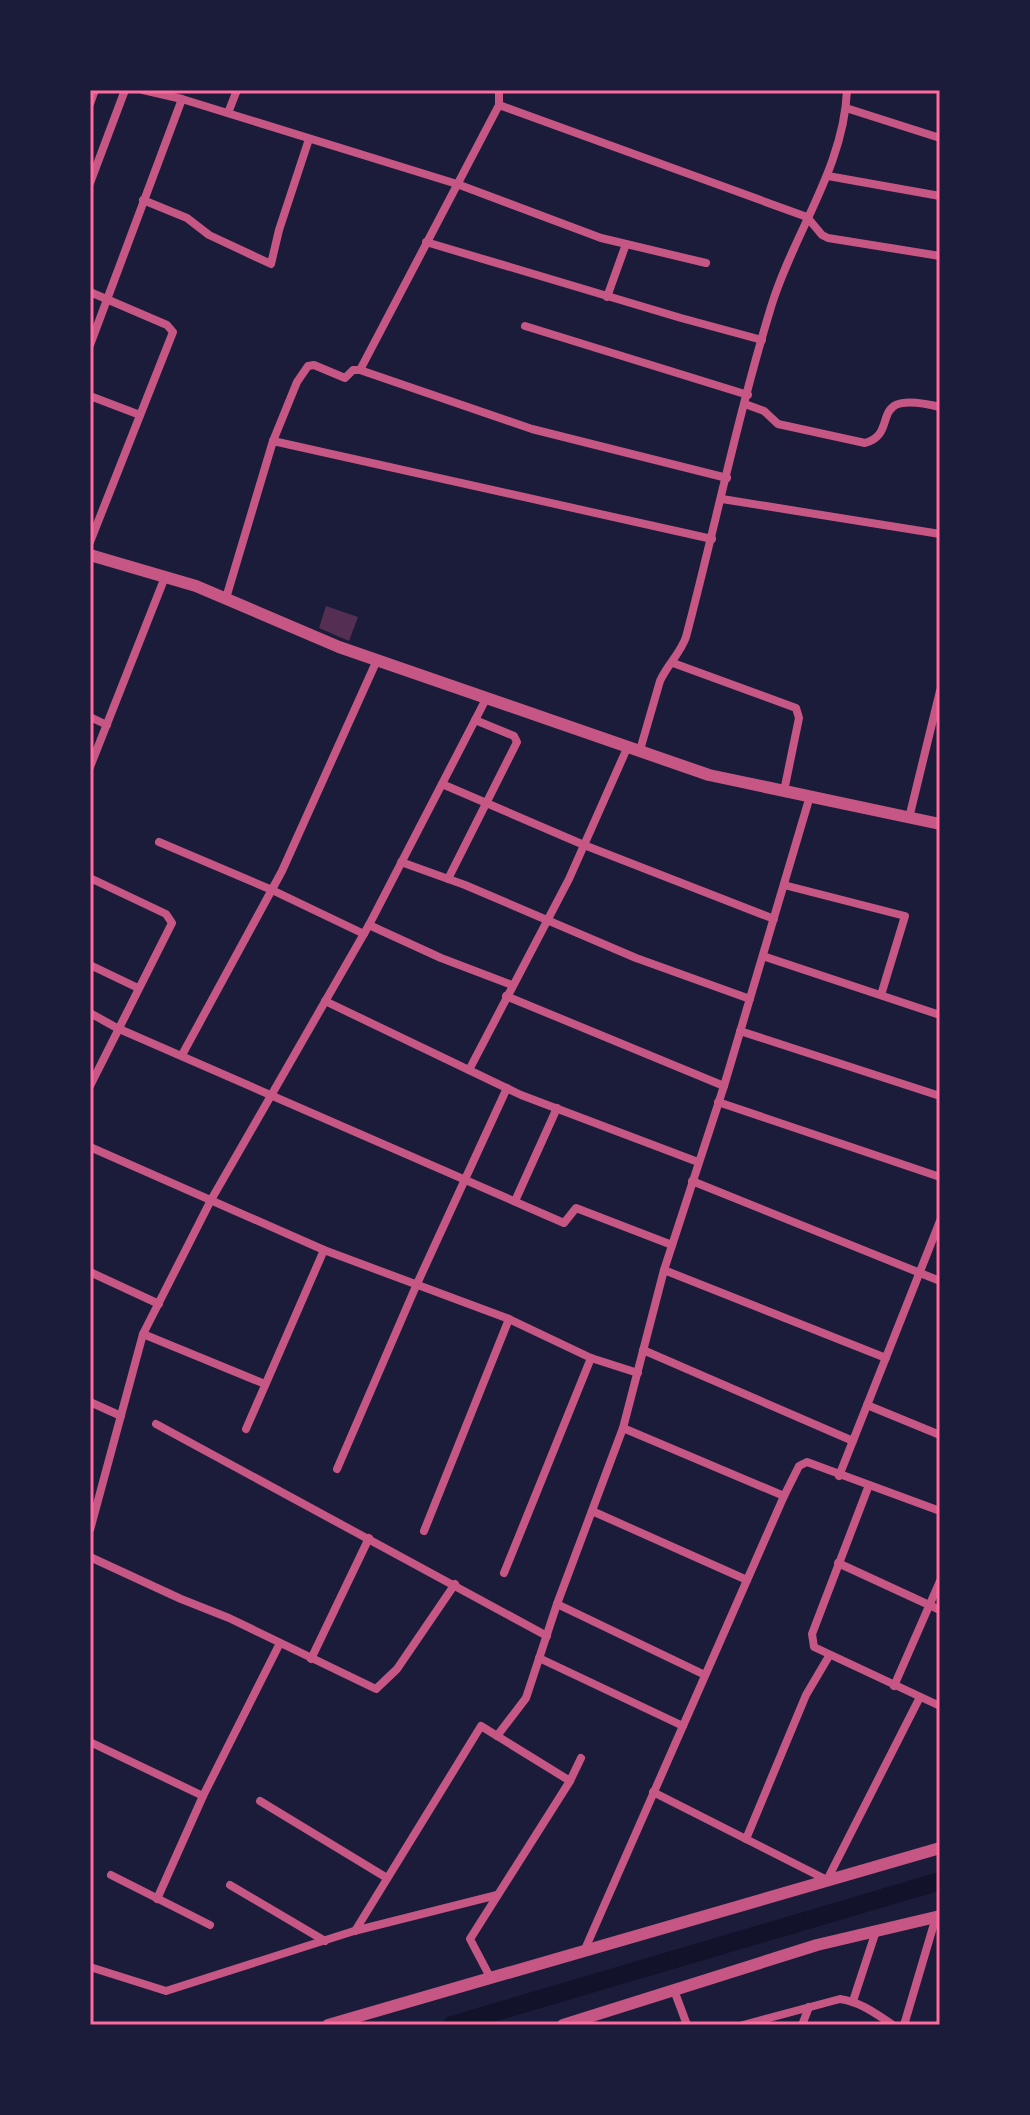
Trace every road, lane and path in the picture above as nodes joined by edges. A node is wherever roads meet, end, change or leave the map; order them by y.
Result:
1 (95, 90) edge
2 (125, 90) edge
3 (143, 90) edge
4 (237, 90) edge
5 (499, 90) edge
6 (847, 90) edge
7 (182, 99) junction
8 (90, 104) edge
9 (499, 105) junction
10 (846, 108) junction
11 (228, 113) junction
12 (940, 138) edge
13 (309, 139) junction
14 (828, 176) junction
15 (90, 183) edge
16 (457, 184) junction
17 (940, 196) edge
18 (143, 200) junction
19 (807, 217) junction
20 (426, 242) junction
21 (626, 244) junction
22 (940, 256) edge
23 (706, 263) dead end
24 (90, 292) edge
25 (607, 297) junction
26 (107, 299) junction
27 (525, 326) dead end
28 (762, 340) junction
29 (90, 345) edge
30 (360, 370) junction
31 (90, 396) edge
32 (746, 400) junction
33 (940, 407) edge
34 (140, 415) junction
35 (273, 441) junction
36 (727, 478) junction
37 (722, 499) junction
38 (940, 534) edge
39 (712, 539) junction
40 (90, 542) edge
41 (90, 555) edge
42 (165, 577) junction
43 (226, 598) junction
44 (377, 660) junction
45 (673, 663) junction
46 (940, 691) edge
47 (487, 697) junction
48 (90, 717) edge
49 (475, 720) junction
50 (107, 725) junction
51 (634, 748) junction
52 (90, 767) edge
53 (442, 784) junction
54 (784, 791) junction
55 (810, 796) junction
56 (487, 803) junction
57 (909, 818) junction
58 (940, 824) edge
59 (159, 842) dead end
60 (584, 845) junction
61 (401, 862) junction
62 (90, 878) edge
63 (448, 879) junction
64 (784, 885) junction
65 (272, 890) junction
66 (774, 919) junction
67 (547, 920) junction
68 (369, 925) junction
69 (364, 934) junction
70 (763, 956) junction
71 (90, 965) edge
72 (512, 985) junction
73 (138, 988) junction
74 (881, 995) junction
75 (506, 996) junction
76 (750, 999) junction
77 (325, 1001) junction
78 (90, 1013) edge
79 (940, 1015) edge
80 (117, 1028) junction
81 (740, 1031) junction
82 (182, 1055) junction
83 (469, 1070) junction
84 (90, 1086) edge
85 (724, 1086) junction
86 (507, 1088) junction
87 (271, 1094) junction
88 (940, 1096) edge
89 (718, 1102) junction
90 (557, 1108) junction
91 (90, 1147) edge
92 (698, 1162) junction
93 (940, 1177) edge
94 (467, 1180) junction
95 (692, 1181) junction
96 (211, 1200) junction
97 (515, 1201) junction
98 (940, 1221) edge
99 (672, 1245) junction
100 (324, 1250) junction
101 (664, 1270) junction
102 (90, 1272) edge
103 (919, 1274) junction
104 (940, 1281) edge
105 (416, 1286) junction
106 (159, 1304) junction
107 (509, 1319) junction
108 (143, 1334) junction
109 (643, 1350) junction
110 (591, 1358) junction
111 (886, 1358) junction
112 (638, 1373) junction
113 (265, 1384) junction
114 (90, 1402) edge
115 (867, 1405) junction
116 (121, 1416) junction
117 (156, 1424) dead end
118 (623, 1428) junction
119 (246, 1429) dead end
120 (940, 1435) edge
121 (853, 1441) junction
122 (337, 1469) dead end
123 (839, 1476) junction
124 (869, 1485) junction
125 (784, 1496) junction
126 (93, 1506) edge
127 (592, 1511) junction
128 (940, 1511) edge
129 (90, 1530) edge
130 (424, 1531) dead end
131 (369, 1538) junction
132 (90, 1557) edge
133 (838, 1563) junction
134 (504, 1573) dead end
135 (747, 1580) junction
136 (940, 1581) edge
137 (455, 1584) junction
138 (557, 1604) junction
139 (929, 1606) junction
140 (940, 1610) edge
141 (547, 1636) junction
142 (280, 1643) junction
143 (829, 1656) junction
144 (539, 1658) junction
145 (311, 1659) junction
146 (705, 1675) junction
147 (894, 1686) junction
148 (920, 1697) junction
149 (940, 1706) edge
150 (683, 1726) junction
151 (497, 1736) junction
152 (90, 1742) edge
153 (581, 1758) dead end
154 (570, 1781) junction
155 (653, 1792) junction
156 (203, 1796) junction
157 (260, 1801) dead end
158 (746, 1839) junction
159 (940, 1848) edge
160 (111, 1875) dead end
161 (387, 1878) junction
162 (827, 1880) junction
163 (230, 1885) dead end
164 (497, 1895) junction
165 (157, 1899) junction
166 (938, 1916) edge
167 (210, 1925) dead end
168 (354, 1931) junction
169 (876, 1931) junction
170 (325, 1941) junction
171 (585, 1949) junction
172 (90, 1967) edge
173 (490, 1977) junction
174 (674, 1990) junction
175 (853, 2001) junction
176 (809, 2007) junction
177 (328, 2025) edge
178 (563, 2025) edge
179 (687, 2025) edge
180 (743, 2025) edge
181 (802, 2025) edge
182 (893, 2025) edge
183 (904, 2025) edge

1 - 8 street
2 - 15 street
3 - 7 street
4 - 11 street
5 - 9 street
6 - 10 street
7 - 11 street
7 - 18 street
9 - 16 street
9 - 19 street
10 - 12 street
10 - 14 street
11 - 13 street
13 - 16 street
13 - 18 street
14 - 17 street
14 - 19 street
16 - 20 street
16 - 21 street
18 - 26 street
19 - 22 street
19 - 28 street
20 - 25 street
20 - 30 street
21 - 23 street
21 - 25 street
24 - 26 street
25 - 28 street
26 - 29 street
26 - 34 street
27 - 32 street
28 - 32 street
30 - 35 street
30 - 36 street
31 - 34 street
32 - 33 street
32 - 36 street
34 - 40 street
35 - 39 street
35 - 43 street
36 - 37 street
37 - 38 street
37 - 39 street
39 - 45 street
41 - 42 street
42 - 43 street
42 - 50 street
43 - 44 street
44 - 47 street
44 - 65 street
45 - 51 street
45 - 54 street
46 - 57 street
47 - 49 street
47 - 51 street
48 - 50 street
49 - 53 street
49 - 56 street
50 - 52 street
51 - 54 street
51 - 60 street
53 - 56 street
53 - 61 street
54 - 55 street
55 - 57 street
55 - 64 street
56 - 60 street
56 - 63 street
57 - 58 street
59 - 65 street
60 - 66 street
60 - 67 street
61 - 63 street
61 - 68 street
62 - 73 street
63 - 67 street
64 - 66 street
64 - 74 street
65 - 69 street
65 - 82 street
66 - 70 street
67 - 72 street
67 - 76 street
68 - 69 street
68 - 72 street
69 - 77 street
70 - 74 street
70 - 76 street
71 - 73 street
72 - 75 street
73 - 80 street
74 - 79 street
75 - 83 street
75 - 85 street
76 - 81 street
77 - 83 street
77 - 87 street
78 - 80 street
80 - 82 street
80 - 84 street
81 - 85 street
81 - 88 street
82 - 87 street
83 - 86 street
85 - 89 street
86 - 90 street
86 - 94 street
87 - 94 street
87 - 96 street
89 - 92 street
89 - 93 street
90 - 92 street
90 - 97 street
91 - 96 street
92 - 95 street
94 - 97 street
94 - 105 street
95 - 99 street
95 - 103 street
96 - 100 street
96 - 106 street
97 - 99 street
98 - 103 street
99 - 101 street
100 - 105 street
100 - 113 street
101 - 109 street
101 - 111 street
102 - 106 street
103 - 104 street
103 - 111 street
105 - 107 street
105 - 122 street
106 - 108 street
107 - 110 street
107 - 130 street
108 - 113 street
108 - 116 street
109 - 112 street
109 - 121 street
110 - 112 street
110 - 134 street
111 - 115 street
112 - 118 street
113 - 119 street
114 - 116 street
115 - 120 street
115 - 121 street
116 - 126 street
117 - 131 street
118 - 125 street
118 - 127 street
121 - 123 street
123 - 124 street
123 - 125 street
124 - 128 street
124 - 133 street
125 - 135 street
126 - 129 street
127 - 135 street
127 - 138 street
131 - 137 street
131 - 145 street
132 - 142 street
133 - 139 street
133 - 143 street
135 - 146 street
136 - 139 street
137 - 141 street
137 - 145 street
138 - 141 street
138 - 146 street
139 - 140 street
139 - 147 street
141 - 144 street
142 - 145 street
142 - 156 street
143 - 147 street
143 - 158 street
144 - 150 street
144 - 151 street
146 - 150 street
147 - 148 street
148 - 149 street
148 - 162 street
150 - 155 street
151 - 154 street
151 - 161 street
152 - 156 street
153 - 154 street
154 - 164 street
155 - 158 street
155 - 171 street
156 - 165 street
157 - 161 street
158 - 162 street
159 - 162 street
160 - 165 street
161 - 168 street
162 - 171 street
163 - 170 street
164 - 168 street
164 - 173 street
165 - 167 street
166 - 169 street
166 - 183 street
168 - 170 street
169 - 174 street
169 - 175 street
170 - 172 street
171 - 173 street
173 - 177 street
174 - 178 street
174 - 179 street
175 - 176 street
175 - 182 street
176 - 180 street
176 - 181 street

